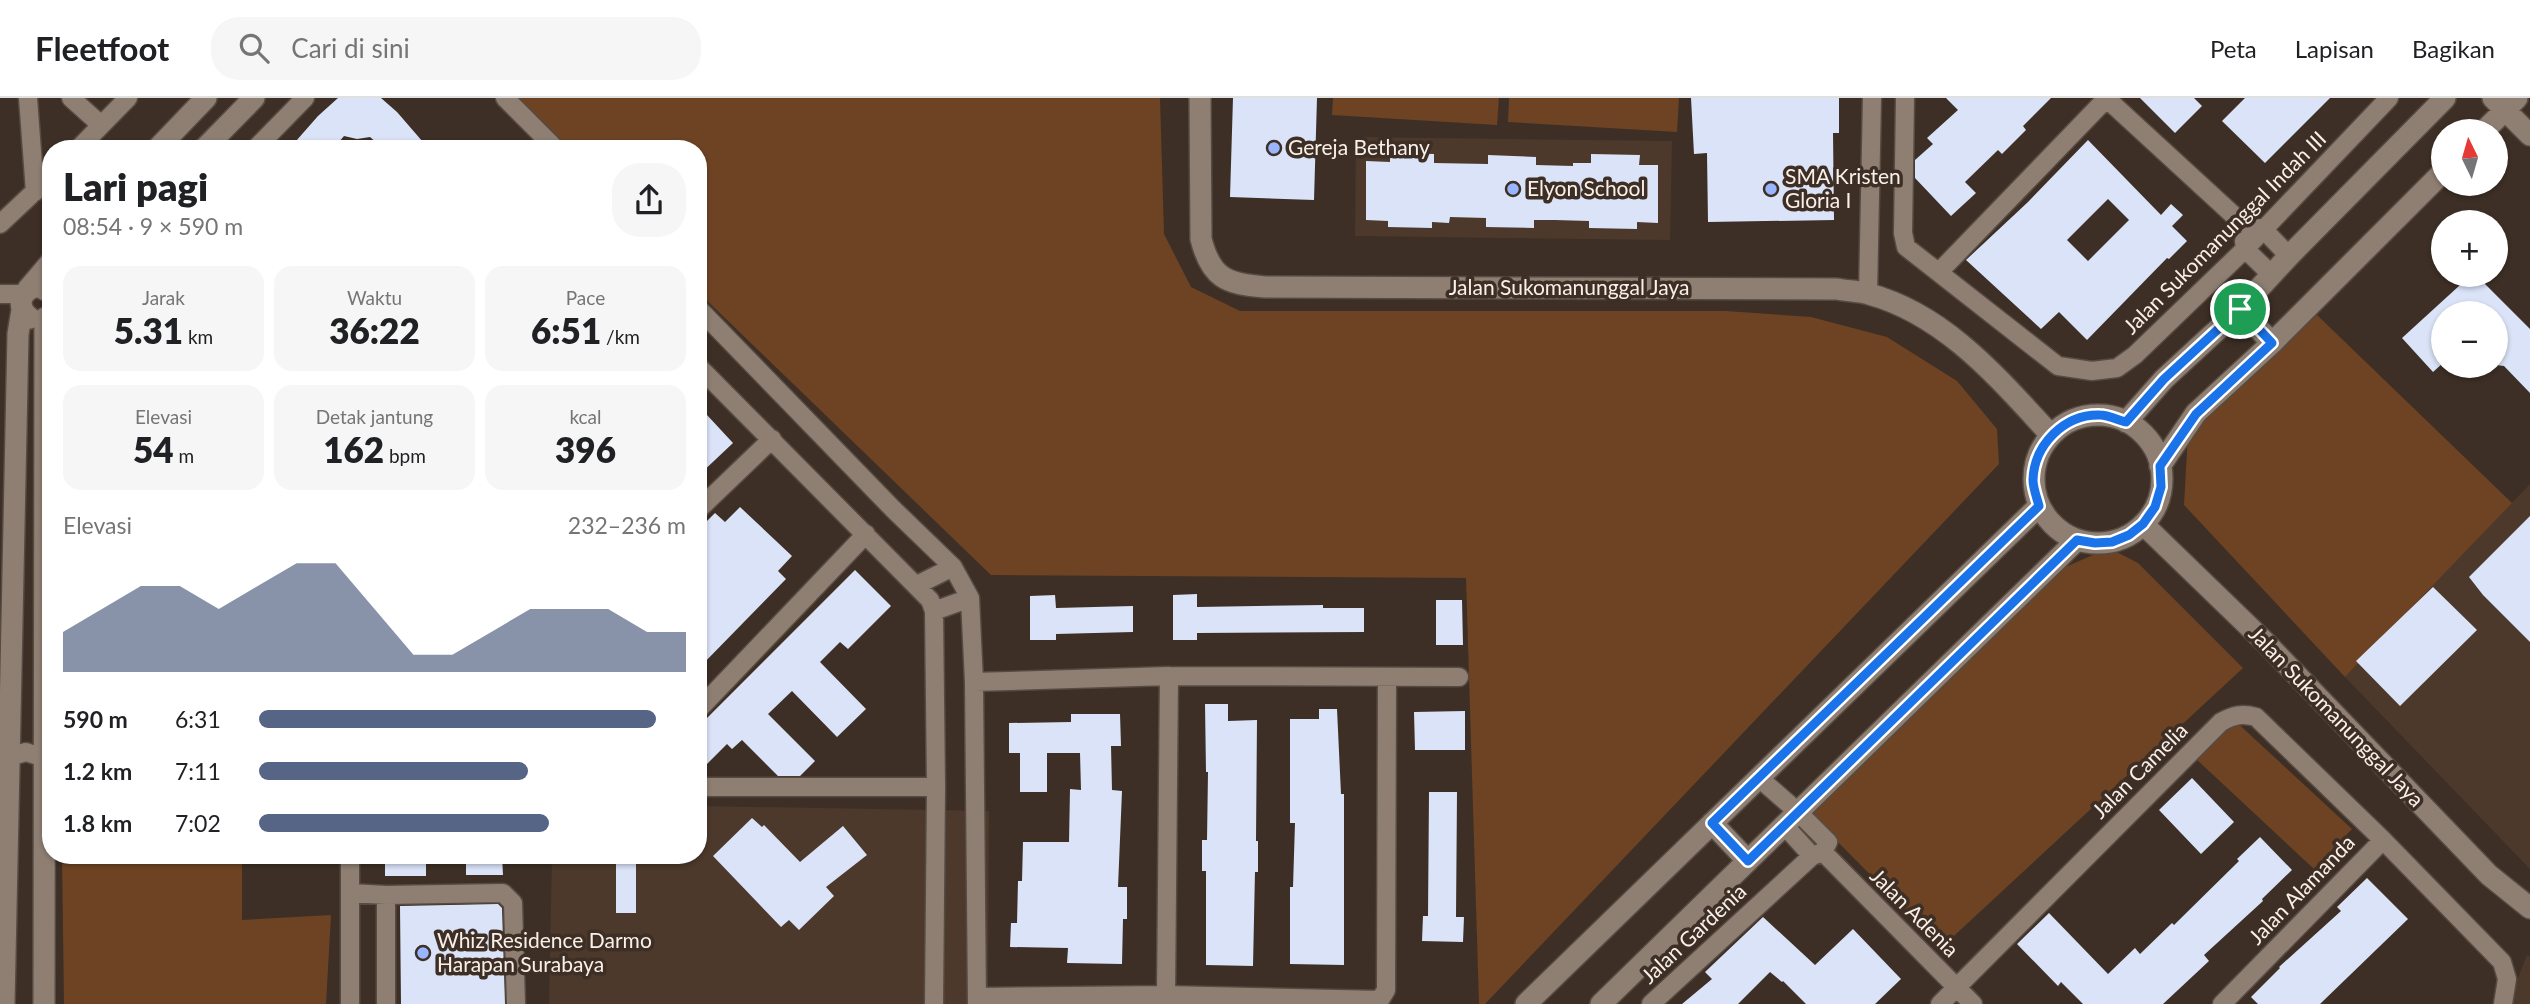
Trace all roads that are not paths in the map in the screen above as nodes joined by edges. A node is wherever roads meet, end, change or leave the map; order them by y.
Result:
1 (29, 98) edge
2 (71, 98) edge
3 (128, 98) edge
4 (206, 98) edge
5 (254, 98) edge
6 (305, 98) edge
7 (505, 98) edge
8 (1200, 98) edge
9 (1872, 98) edge
10 (1905, 98) edge
11 (2106, 98) edge
12 (2389, 98) edge
13 (2445, 98) edge
14 (2505, 102) edge
15 (2493, 119) edge
16 (101, 125) junction
17 (2530, 135) edge
18 (87, 140) edge
19 (166, 140) edge
20 (213, 140) edge
21 (264, 140) edge
22 (547, 140) edge
23 (2431, 184) edge
24 (42, 185) edge
25 (35, 192) junction
26 (2242, 223) junction
27 (0, 224) edge
28 (2264, 230) junction
29 (2245, 249) junction
30 (2289, 256) junction
31 (1939, 272) junction
32 (42, 274) edge
33 (2272, 275) junction
34 (42, 288) edge
35 (0, 294) edge
36 (1868, 294) junction
37 (25, 298) junction
38 (2240, 309) junction
39 (42, 317) edge
40 (707, 317) edge
41 (2272, 343) junction
42 (707, 375) edge
43 (2126, 422) junction
44 (2051, 435) junction
45 (772, 439) junction
46 (2160, 466) junction
47 (707, 500) edge
48 (2039, 506) junction
49 (2143, 524) junction
50 (866, 534) junction
51 (2077, 540) junction
52 (953, 566) junction
53 (917, 585) junction
54 (970, 598) junction
55 (934, 611) junction
56 (1169, 676) junction
57 (1387, 677) junction
58 (1459, 677) dead end
59 (974, 682) junction
60 (707, 701) edge
61 (9, 757) junction
62 (42, 757) edge
63 (1759, 778) junction
64 (707, 787) edge
65 (936, 787) junction
66 (1791, 818) junction
67 (1712, 823) junction
68 (2383, 840) junction
69 (1821, 850) junction
70 (1748, 861) junction
71 (46, 864) edge
72 (350, 864) edge
73 (2, 888) edge
74 (350, 893) junction
75 (386, 895) junction
76 (2530, 908) edge
77 (1956, 988) junction
78 (1166, 995) junction
79 (977, 1000) edge
80 (4, 1004) edge
81 (44, 1004) edge
82 (350, 1004) edge
83 (386, 1004) edge
84 (516, 1004) edge
85 (934, 1004) edge
86 (1526, 1004) edge
87 (1601, 1004) edge
88 (1651, 1004) edge
89 (1940, 1004) edge
90 (1973, 1004) edge
91 (2222, 1004) edge
92 (2503, 1004) edge

1 - 25 street
2 - 16 street
3 - 16 street
4 - 19 street
5 - 20 street
6 - 21 street
7 - 22 street
8 - 36 street, Jalan Sukomanunggal Jaya
9 - 36 street
10 - 31 street
11 - 26 street
11 - 31 street
12 - 28 street, Jalan Sukomanunggal Indah III
13 - 30 street
14 - 15 street
14 - 17 street
16 - 18 street
23 - 41 street
24 - 25 street
25 - 27 street
26 - 28 street
26 - 29 street
28 - 29 street, Jalan Sukomanunggal Indah III
28 - 30 street
29 - 31 street, Jalan Sukomanunggal Indah III
29 - 33 street
30 - 33 street
32 - 37 street
33 - 38 street
34 - 37 street
35 - 37 street
36 - 44 street, Jalan Sukomanunggal Jaya
37 - 39 street
37 - 61 street
38 - 41 street
38 - 43 street
40 - 52 street
41 - 46 street
42 - 45 street
43 - 44 street
43 - 46 street
44 - 48 street
45 - 47 street
45 - 50 street
46 - 49 street
48 - 51 street
48 - 63 street
49 - 51 street
49 - 76 street, Jalan Sukomanunggal Jaya
50 - 53 street
50 - 60 street
51 - 66 street
52 - 53 street
52 - 54 street
53 - 55 street
54 - 55 street
54 - 59 street
55 - 65 street
56 - 57 street
56 - 59 street
56 - 78 street
57 - 58 street
57 - 78 street
59 - 79 street
61 - 62 street
61 - 73 street
63 - 66 street, Jalan Adenia
63 - 67 street
64 - 65 street
65 - 85 street
66 - 69 street, Jalan Adenia
66 - 70 street
67 - 70 street
67 - 86 street
68 - 77 street, Jalan Camelia
68 - 91 street, Jalan Alamanda
68 - 92 street, Jalan Alamanda
69 - 77 street, Jalan Adenia
69 - 88 street, Jalan Gardenia
70 - 87 street
71 - 81 street
72 - 74 street
73 - 80 street
74 - 75 street
74 - 82 street
75 - 83 street
75 - 84 street
77 - 89 street, Jalan Camelia
77 - 90 street, Jalan Adenia
78 - 79 street

